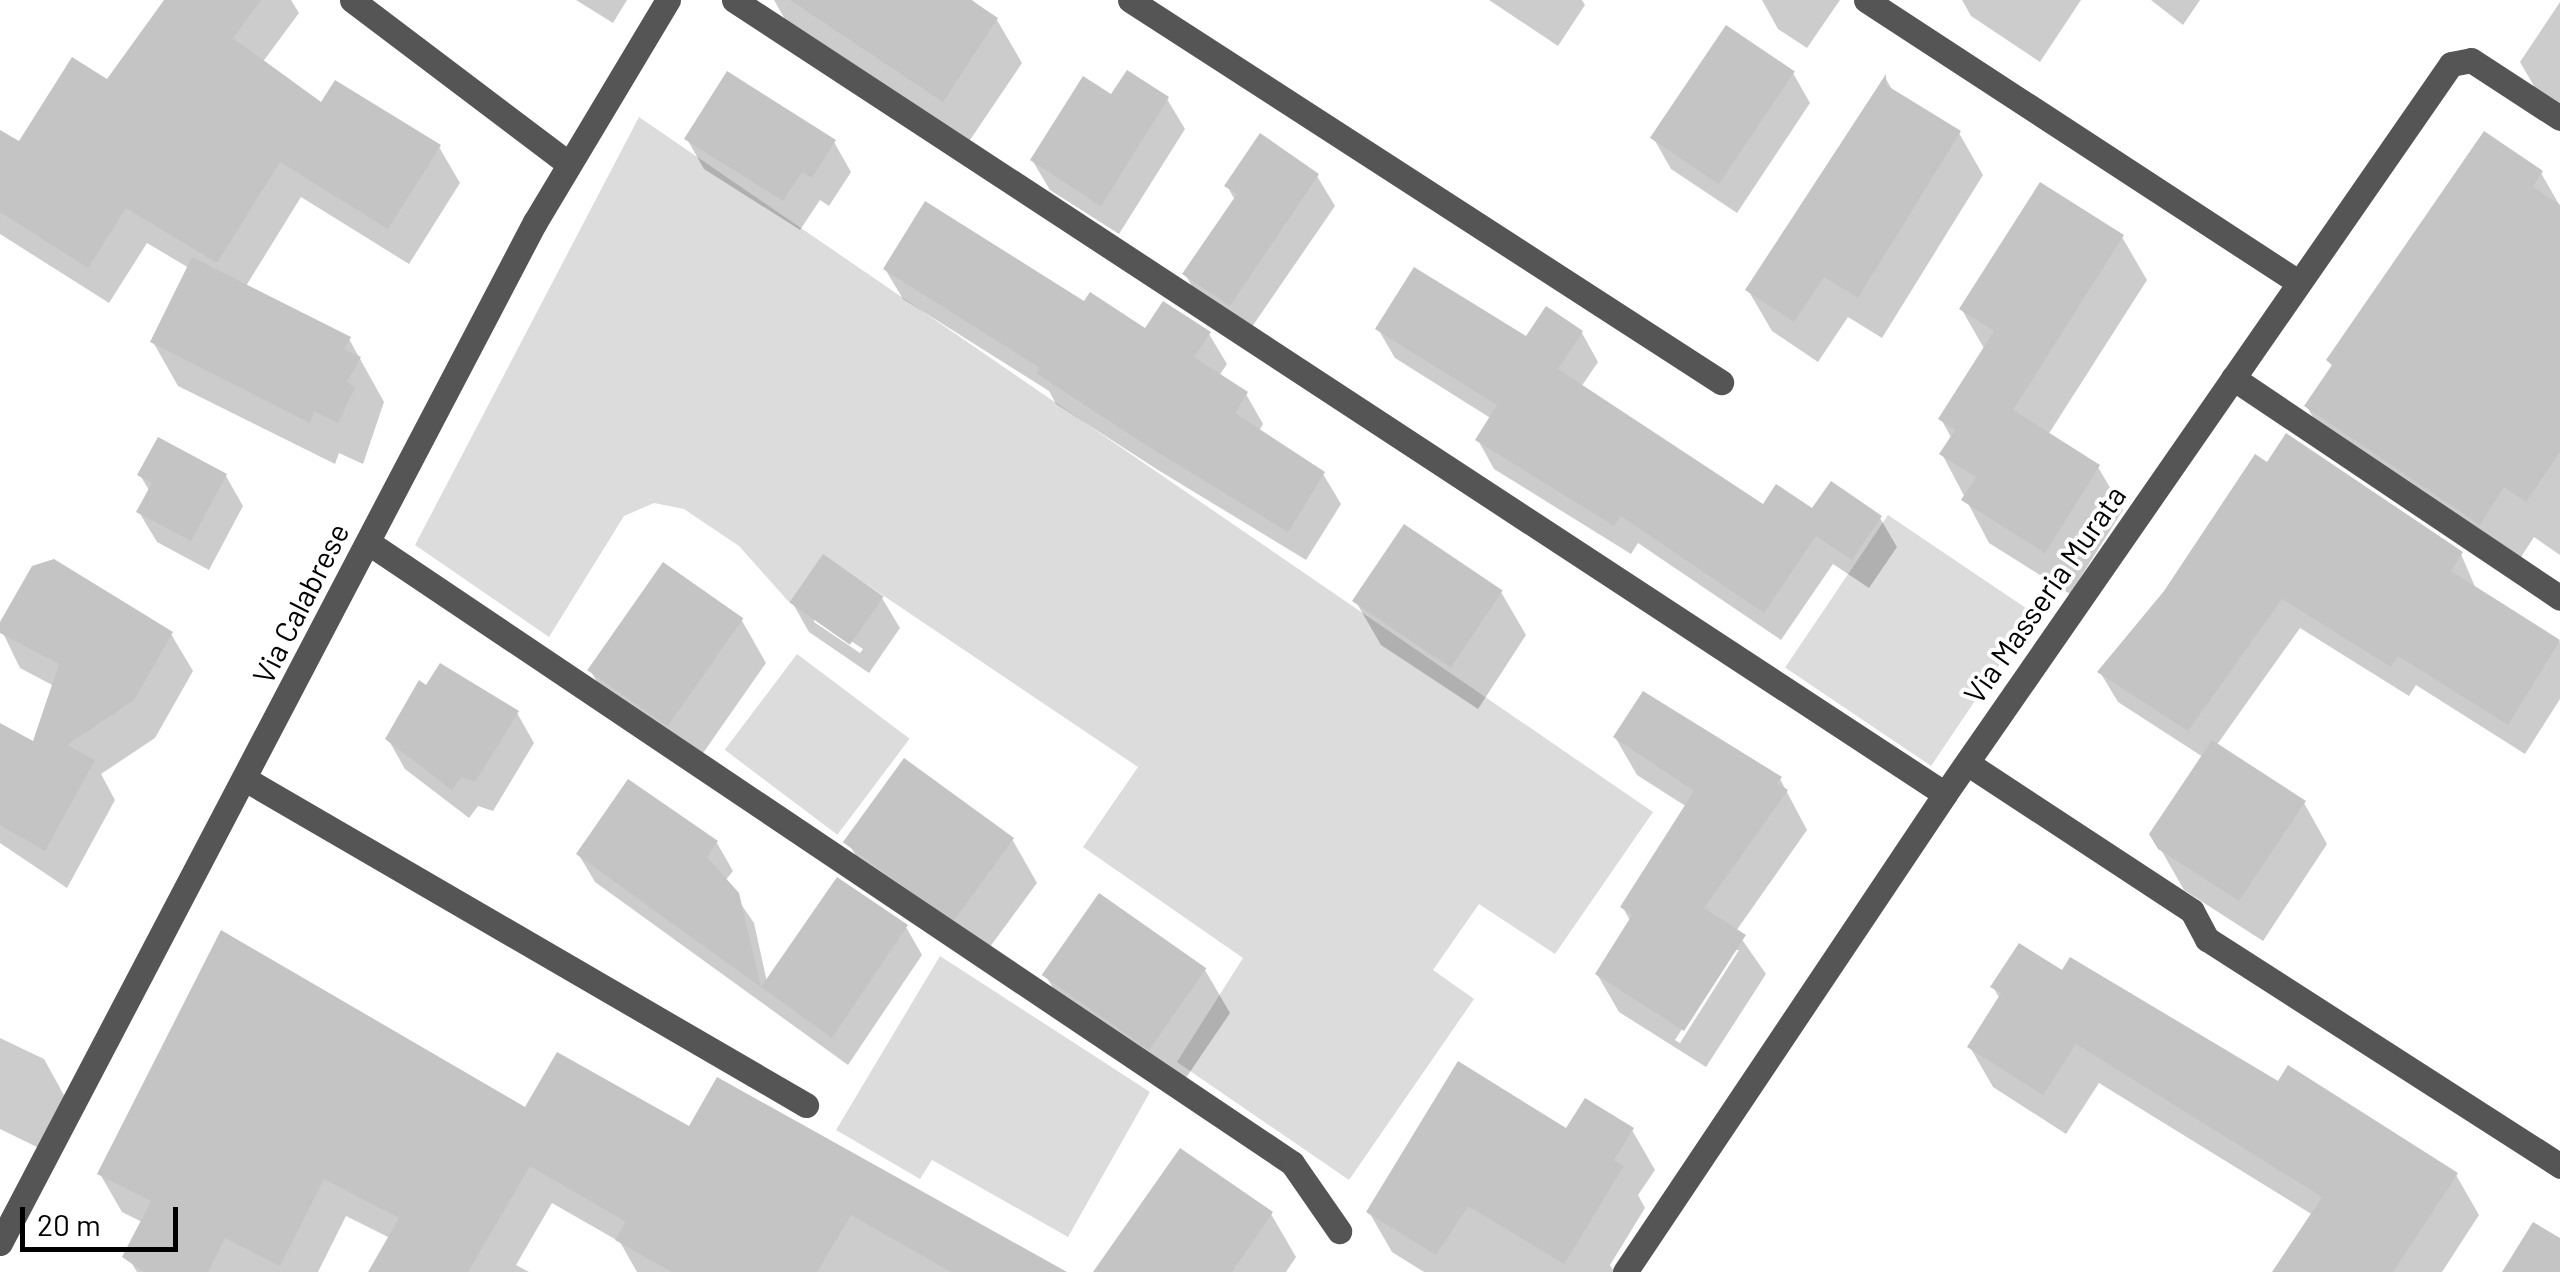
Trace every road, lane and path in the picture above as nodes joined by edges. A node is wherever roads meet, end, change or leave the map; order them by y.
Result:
1 (352, 0) edge
2 (668, 0) edge
3 (734, 0) edge
4 (1130, 0) edge
5 (1866, 0) edge
6 (2560, 118) edge
7 (569, 164) junction
8 (2298, 282) junction
9 (2233, 378) junction
10 (1720, 382) dead end
11 (369, 543) junction
12 (2560, 598) edge
13 (1967, 763) junction
14 (245, 779) junction
15 (1945, 794) junction
16 (806, 1105) dead end
17 (2560, 1166) edge
18 (1339, 1231) dead end
19 (0, 1243) edge
20 (1625, 1272) edge

1 - 7 street
2 - 7 street, Via Calabrese
3 - 15 street
4 - 10 street
5 - 8 street
6 - 8 street, Via Masseria Murata
7 - 11 street, Via Calabrese
8 - 9 street, Via Masseria Murata
9 - 12 street
9 - 13 street, Via Masseria Murata
11 - 14 street, Via Calabrese
11 - 18 street
13 - 15 street, Via Masseria Murata
13 - 17 street
14 - 16 street
14 - 19 street, Via Calabrese
15 - 20 street, Via Masseria Murata

